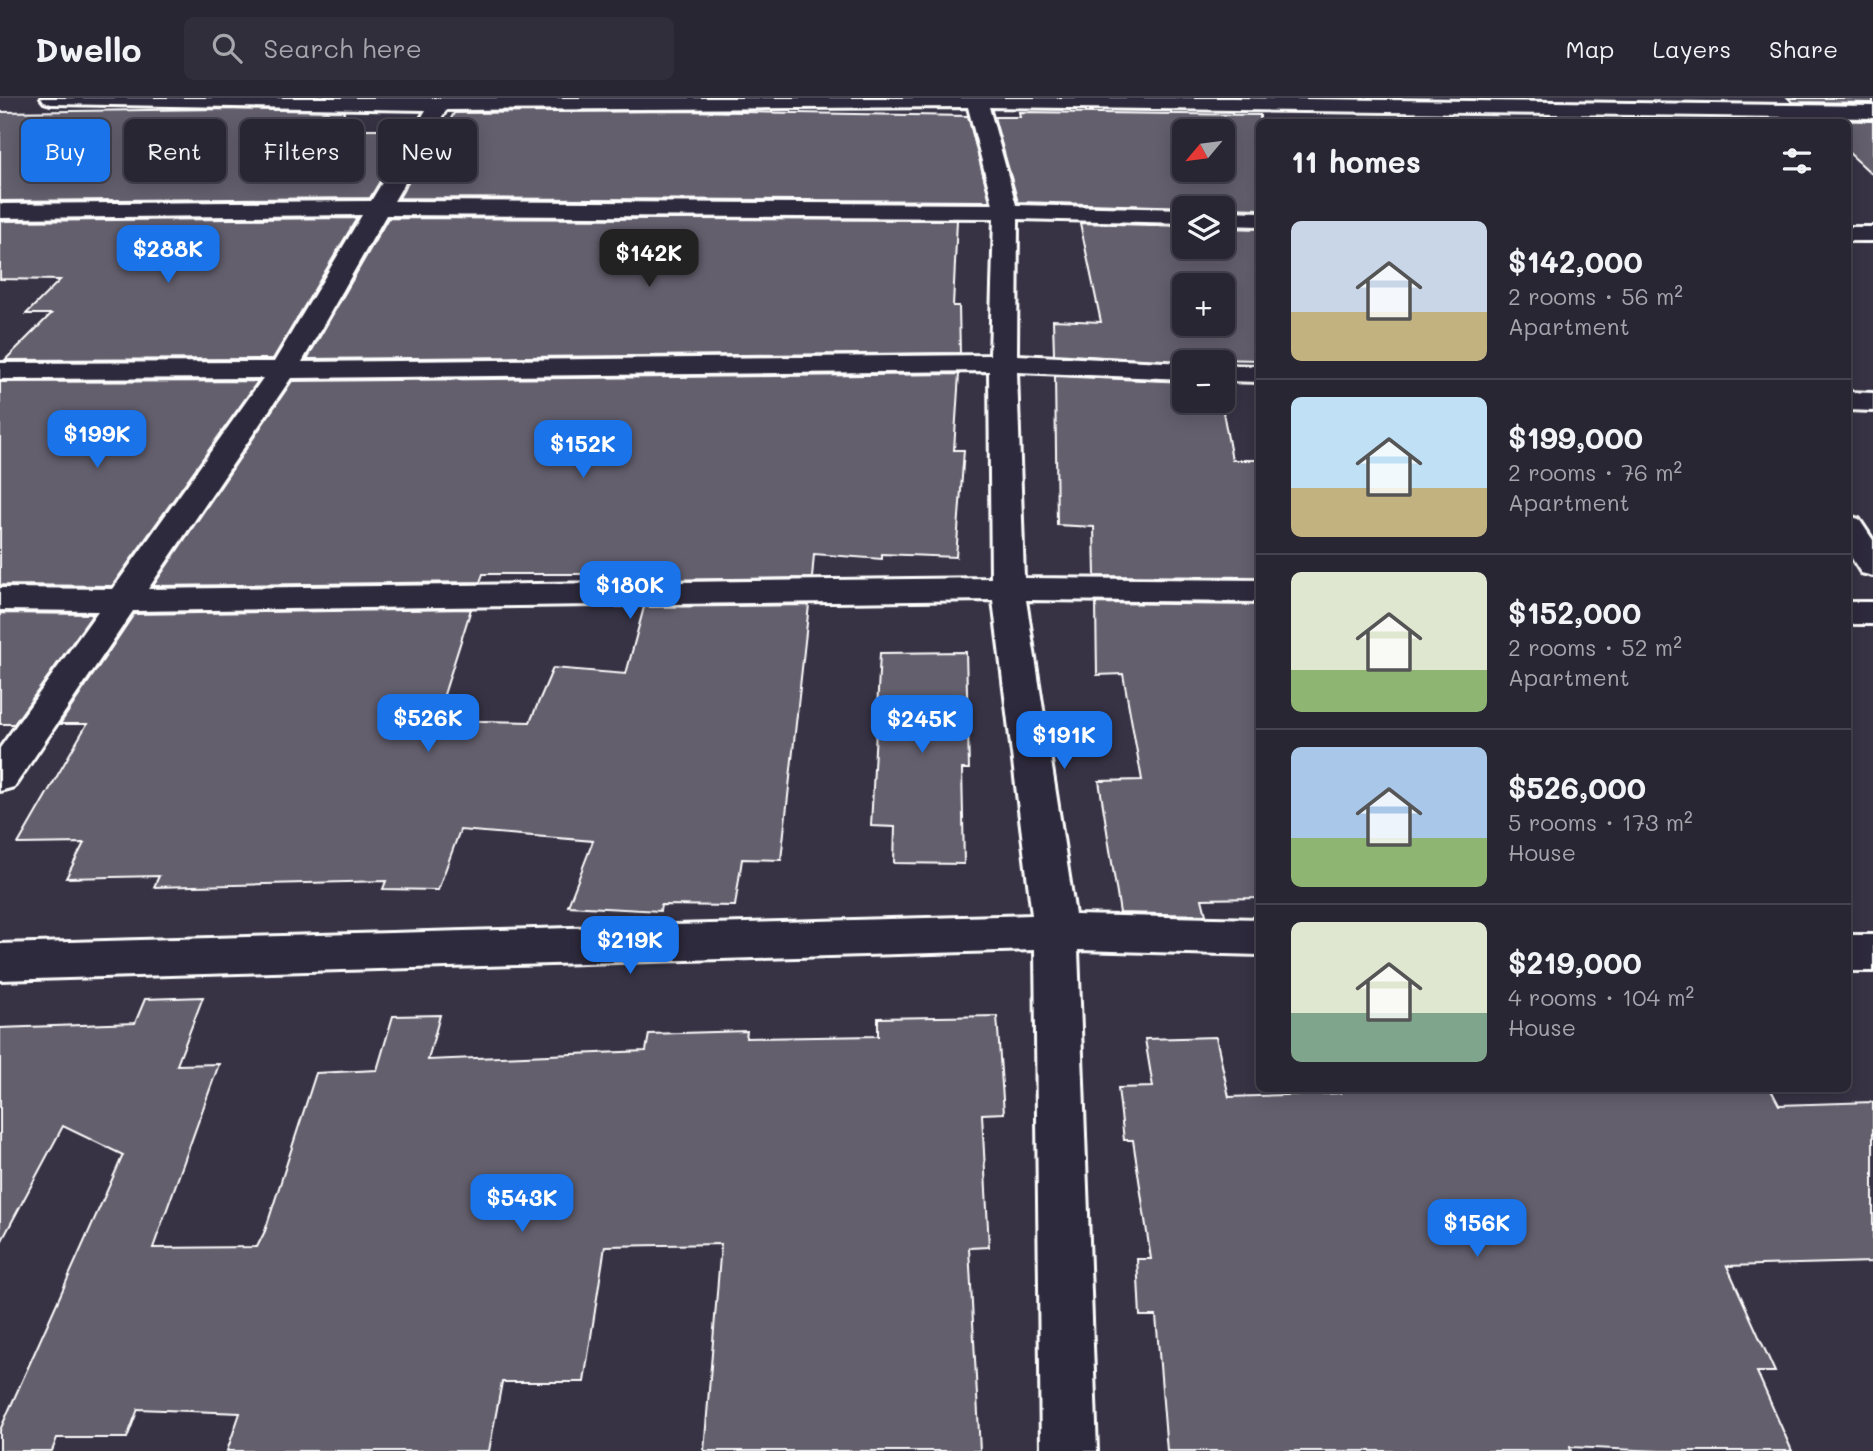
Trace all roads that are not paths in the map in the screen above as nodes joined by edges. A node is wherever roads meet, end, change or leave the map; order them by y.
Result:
1 (51, 98) edge
2 (976, 99) edge
3 (442, 101) edge
4 (1552, 109) edge
5 (1873, 112) edge
6 (377, 208) junction
7 (0, 211) edge
8 (1006, 211) junction
9 (1172, 216) edge
10 (1235, 218) edge
11 (1256, 219) edge
12 (1851, 234) edge
13 (1873, 234) edge
14 (1003, 363) junction
15 (284, 370) junction
16 (1172, 370) edge
17 (0, 371) edge
18 (1235, 373) edge
19 (1256, 374) edge
20 (1851, 401) edge
21 (1873, 402) edge
22 (1851, 531) edge
23 (1873, 566) edge
24 (1008, 589) junction
25 (1256, 591) edge
26 (0, 599) edge
27 (125, 600) junction
28 (1851, 612) edge
29 (1873, 613) edge
30 (0, 776) edge
31 (1056, 932) junction
32 (1256, 937) edge
33 (1851, 953) edge
34 (1873, 953) edge
35 (0, 962) edge
36 (1069, 1451) edge

1 - 3 street
2 - 3 street
2 - 4 street
2 - 8 street
3 - 6 street
4 - 5 street
6 - 7 street
6 - 8 street
6 - 15 street
8 - 9 street
8 - 14 street
10 - 11 street
12 - 13 street
14 - 15 street
14 - 16 street
14 - 24 street
15 - 17 street
15 - 27 street
18 - 19 street
20 - 21 street
22 - 23 street
24 - 25 street
24 - 27 street
24 - 31 street
26 - 27 street
27 - 30 street
28 - 29 street
31 - 32 street
31 - 35 street
31 - 36 street
33 - 34 street

